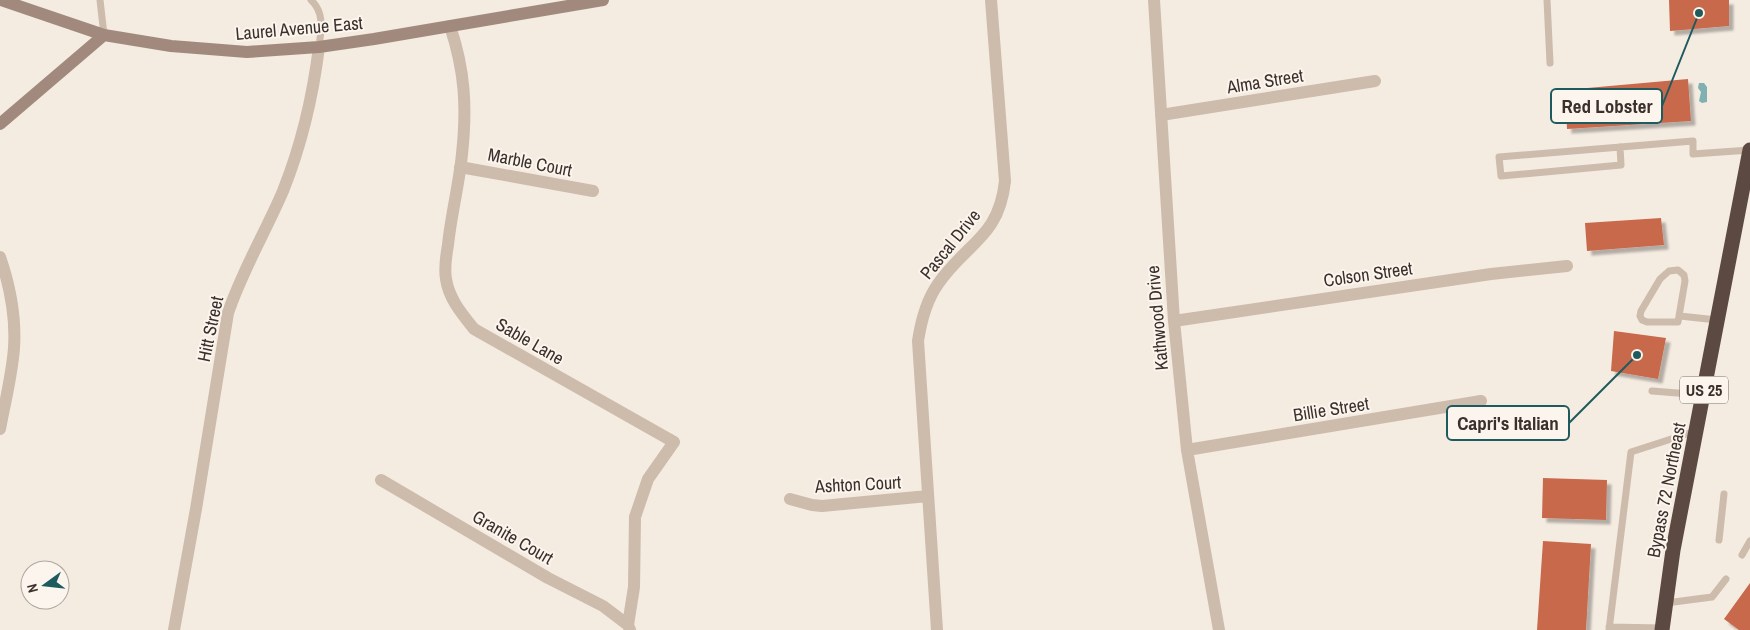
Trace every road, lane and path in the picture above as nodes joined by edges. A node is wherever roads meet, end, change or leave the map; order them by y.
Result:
1 (1, 0) edge
2 (100, 0) edge
3 (311, 0) edge
4 (603, 0) edge
5 (992, 0) edge
6 (1154, 0) edge
7 (1547, 0) edge
8 (450, 26) junction
9 (104, 35) junction
10 (319, 47) junction
11 (1550, 63) dead end
12 (1375, 81) dead end
13 (1161, 116) junction
14 (0, 124) edge
15 (1620, 147) junction
16 (1750, 150) edge
17 (460, 167) junction
18 (593, 192) dead end
19 (0, 256) edge
20 (1567, 266) dead end
21 (1680, 316) junction
22 (1174, 320) junction
23 (1717, 320) junction
24 (1652, 391) dead end
25 (1703, 395) junction
26 (1481, 402) dead end
27 (0, 429) edge
28 (1696, 431) junction
29 (1187, 450) junction
30 (381, 480) dead end
31 (1724, 494) dead end
32 (928, 496) junction
33 (790, 499) dead end
34 (1719, 540) dead end
35 (1750, 540) edge
36 (1742, 555) dead end
37 (1726, 579) dead end
38 (1665, 603) junction
39 (629, 628) edge
40 (1609, 628) edge
41 (1662, 629) edge
42 (174, 630) edge
43 (937, 630) edge
44 (1218, 630) edge

1 - 9 street, Laurel Avenue East
2 - 9 lane
3 - 10 lane
4 - 8 street, Laurel Avenue East
5 - 32 street, Pascal Drive
6 - 13 street, Kathwood Drive
7 - 11 lane
8 - 10 street, Laurel Avenue East
8 - 17 street, Sable Lane
9 - 10 street, Laurel Avenue East
9 - 14 street
10 - 42 street, Hitt Street
12 - 13 street, Alma Street
13 - 22 street, Kathwood Drive
15 - 15 lane
15 - 16 lane
16 - 23 highway, Bypass 72 Northeast / US 25
17 - 18 street, Marble Court
17 - 39 street, Sable Lane
19 - 27 street
20 - 22 street, Colson Street
21 - 21 lane
21 - 23 lane
22 - 29 street, Kathwood Drive
23 - 25 highway, Bypass 72 Northeast / US 25
24 - 25 lane
25 - 28 highway, Bypass 72 Northeast / US 25
26 - 29 street, Billie Street
28 - 38 highway, Bypass 72 Northeast / US 25
28 - 40 lane
29 - 44 street, Kathwood Drive
30 - 39 street, Granite Court
31 - 34 lane
32 - 33 street, Ashton Court
32 - 43 street, Pascal Drive
35 - 36 lane
37 - 38 lane
38 - 41 highway, Bypass 72 Northeast / US 25
40 - 41 lane

